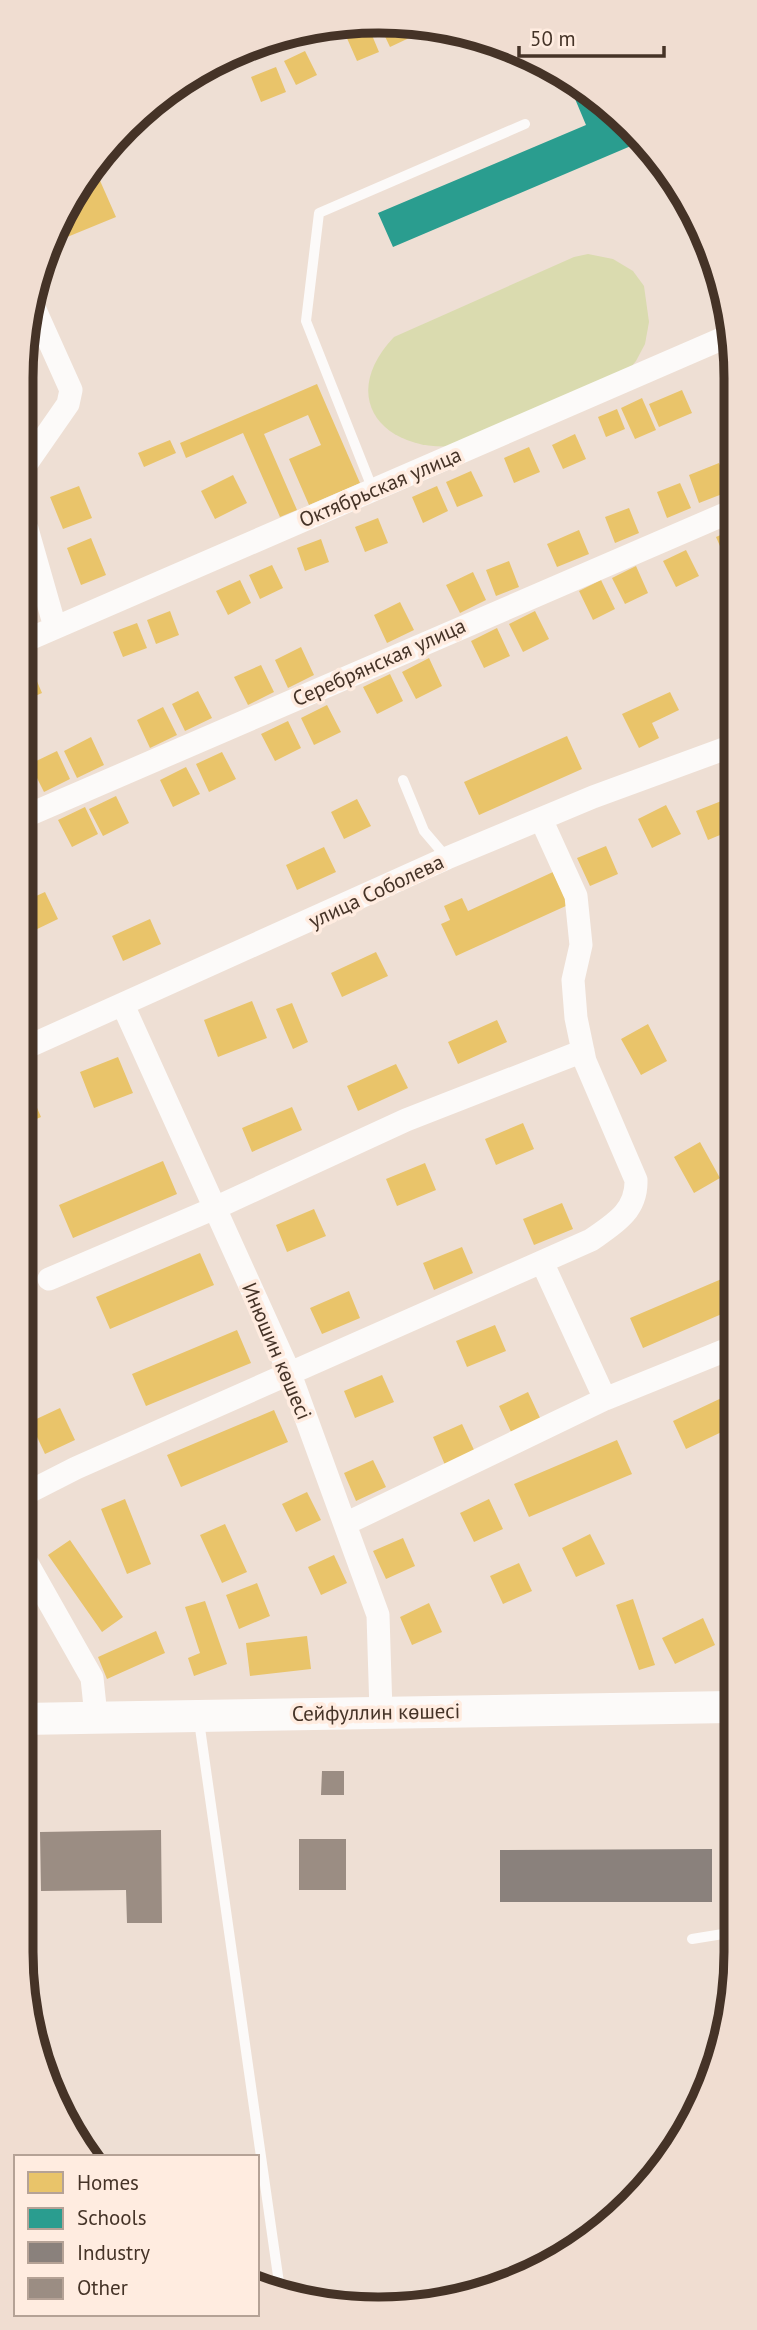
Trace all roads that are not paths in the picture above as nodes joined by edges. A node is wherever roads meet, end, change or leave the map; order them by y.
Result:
1 (525, 124) dead end
2 (39, 318) edge
3 (722, 339) edge
4 (33, 454) edge
5 (373, 490) junction
6 (724, 515) edge
7 (33, 550) edge
8 (55, 627) junction
9 (33, 637) edge
10 (724, 749) edge
11 (403, 780) dead end
12 (33, 813) edge
13 (541, 819) junction
14 (447, 858) junction
15 (123, 1004) junction
16 (33, 1044) edge
17 (583, 1051) junction
18 (215, 1208) junction
19 (542, 1262) junction
20 (49, 1279) dead end
21 (724, 1351) edge
22 (290, 1374) junction
23 (605, 1399) junction
24 (33, 1490) edge
25 (345, 1524) junction
26 (33, 1574) edge
27 (724, 1707) edge
28 (381, 1712) junction
29 (198, 1714) junction
30 (96, 1716) junction
31 (33, 1719) edge
32 (724, 1934) edge
33 (692, 1939) dead end
34 (279, 2282) edge

1 - 5 lane
2 - 4 street
3 - 5 street, Октябрьская улица
5 - 8 street, Октябрьская улица
6 - 12 street, Серебрянская улица
7 - 8 street
8 - 9 street, Октябрьская улица
10 - 13 street, улица Соболева
11 - 14 lane
13 - 14 street, улица Соболева
13 - 17 street
14 - 15 street, улица Соболева
15 - 16 street, улица Соболева
15 - 18 street, Инюшин көшесі
17 - 18 street
17 - 19 street
18 - 20 street
18 - 22 street, Инюшин көшесі
19 - 22 street
19 - 23 street
21 - 23 street
22 - 24 street
22 - 25 street, Инюшин көшесі
23 - 25 street
25 - 28 street, Инюшин көшесі
26 - 30 street
27 - 28 main road, Сейфуллин көшесі
28 - 29 main road, Сейфуллин көшесі
29 - 30 main road, Сейфуллин көшесі
29 - 34 lane
30 - 31 main road, Сейфуллин көшесі
32 - 33 lane

